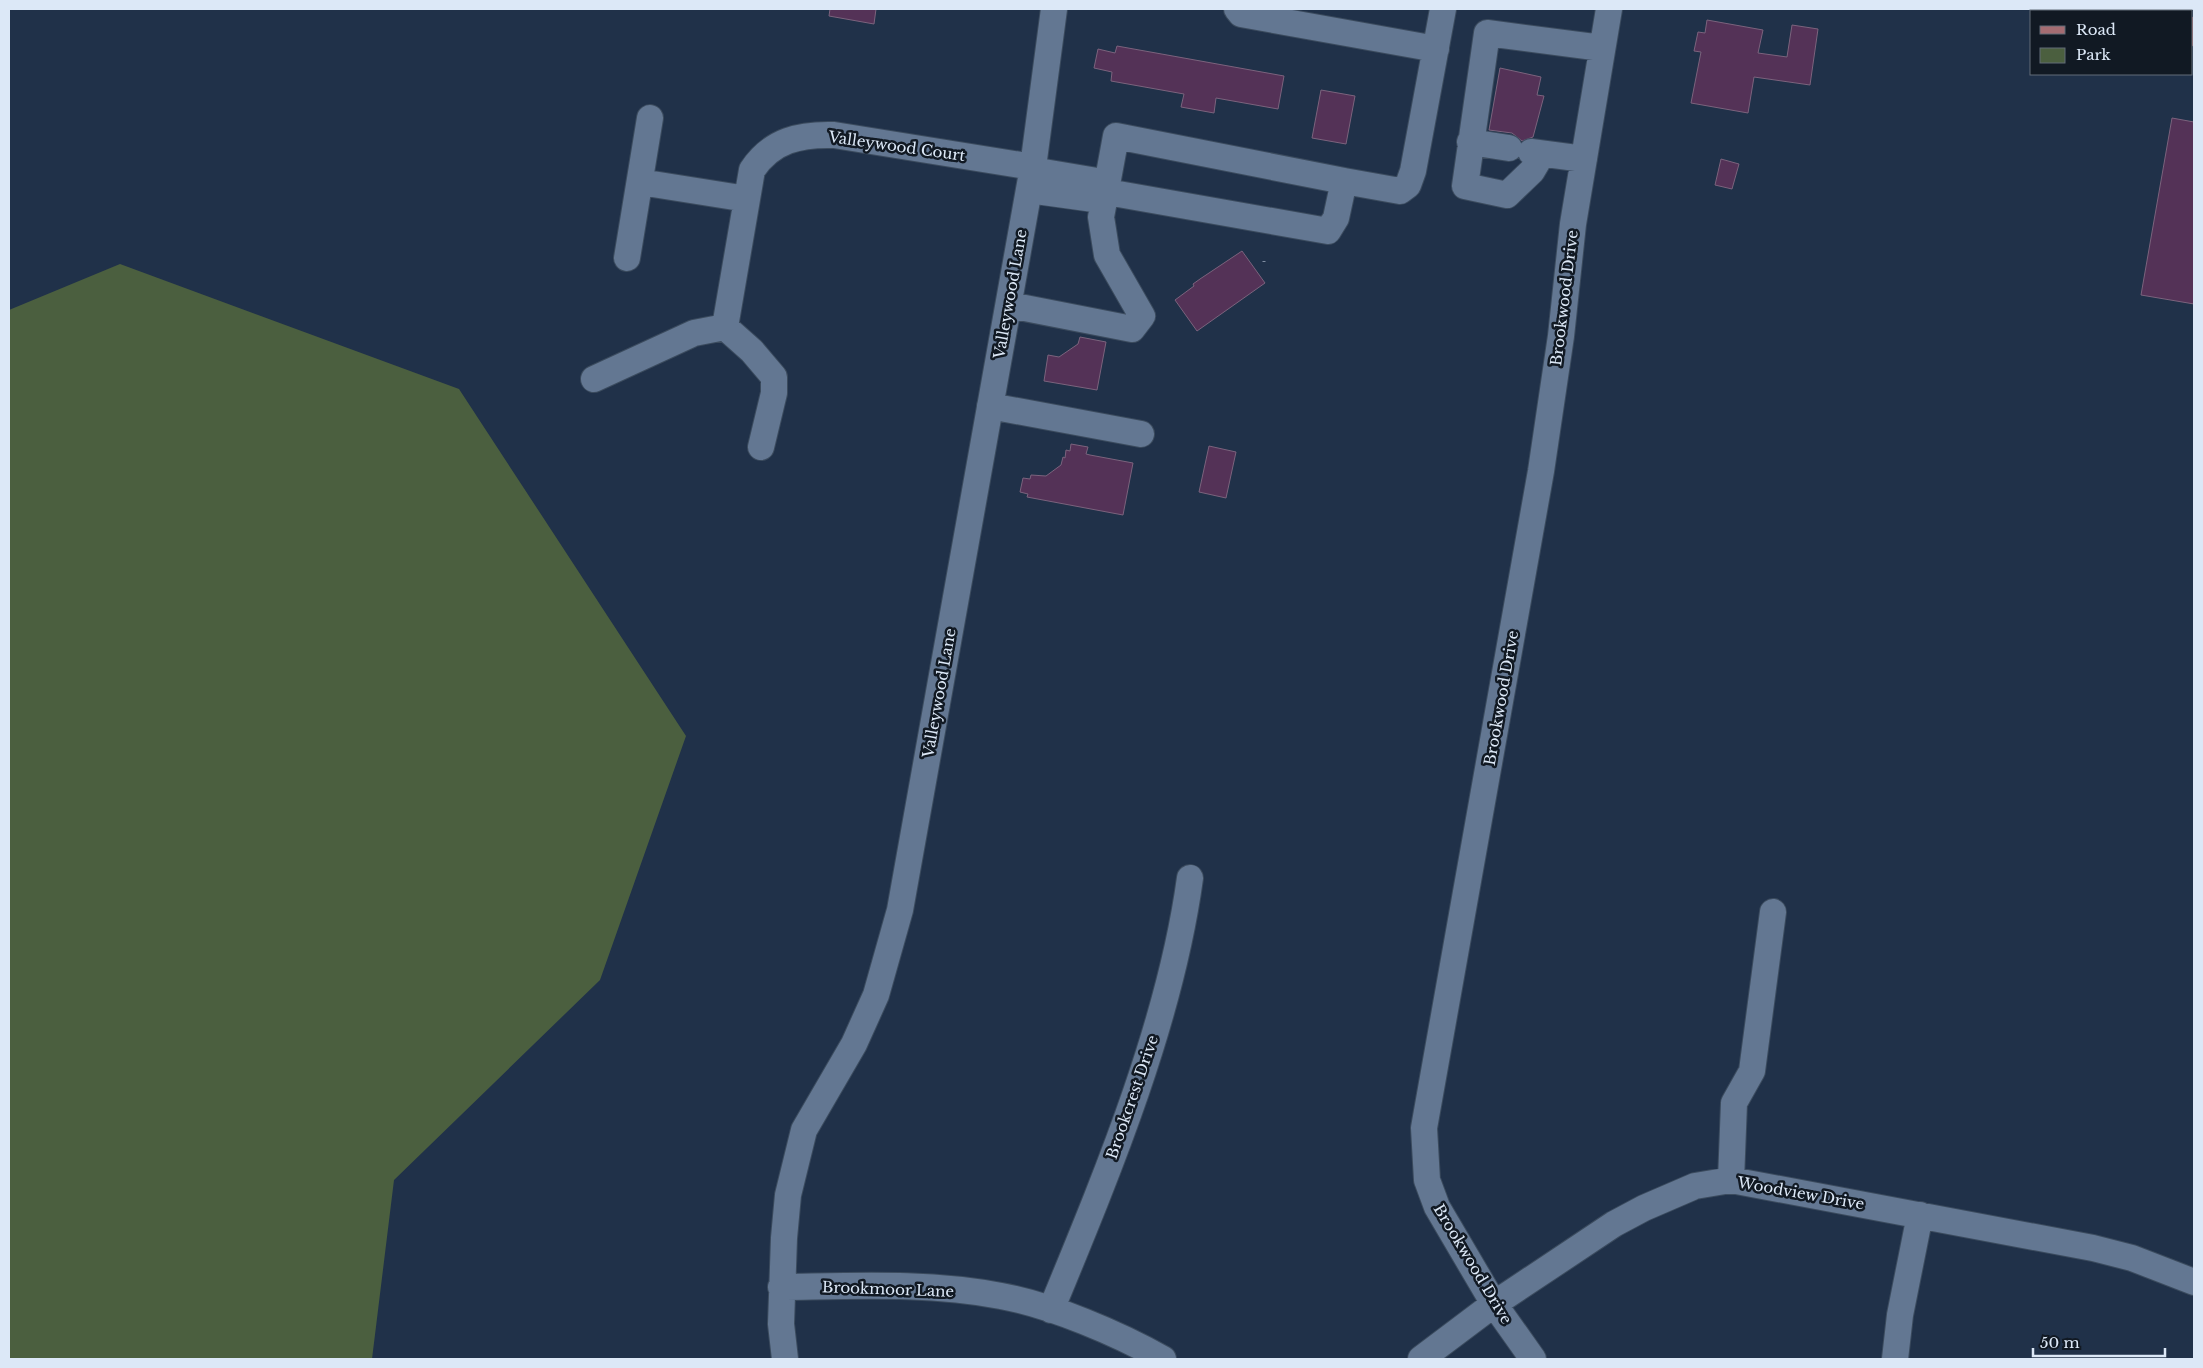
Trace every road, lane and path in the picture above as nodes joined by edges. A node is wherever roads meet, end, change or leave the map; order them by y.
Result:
1 (1054, 9) edge
2 (1237, 9) edge
3 (1443, 9) edge
4 (1609, 9) edge
5 (1602, 48) junction
6 (1436, 49) junction
7 (650, 118) dead end
8 (1470, 142) junction
9 (1527, 151) junction
10 (1584, 159) junction
11 (1031, 176) junction
12 (1344, 181) junction
13 (640, 182) junction
14 (1107, 192) junction
15 (747, 199) junction
16 (626, 258) dead end
17 (1008, 304) junction
18 (725, 327) junction
19 (594, 379) dead end
20 (990, 406) junction
21 (1140, 434) dead end
22 (761, 448) dead end
23 (1190, 878) dead end
24 (1774, 912) dead end
25 (1731, 1180) junction
26 (1920, 1215) junction
27 (2194, 1282) edge
28 (781, 1287) junction
29 (1494, 1304) junction
30 (1051, 1310) junction
31 (785, 1359) edge
32 (1163, 1359) edge
33 (1421, 1359) edge
34 (1533, 1359) edge
35 (1895, 1359) edge

1 - 11 street, Valleywood Lane
2 - 6 street
3 - 6 street
4 - 5 street, Brookwood Drive
5 - 8 street
5 - 10 street, Brookwood Drive
6 - 12 street
7 - 13 street
8 - 9 street
8 - 9 street
9 - 10 street
10 - 29 street, Brookwood Drive
11 - 14 street, Valleywood Court
11 - 15 street, Valleywood Court
11 - 17 street, Valleywood Lane
12 - 14 street
12 - 14 street
13 - 15 street
13 - 16 street
14 - 17 street
15 - 18 street, Valleywood Court
17 - 20 street, Valleywood Lane
18 - 19 street
18 - 22 street
20 - 21 street
20 - 28 street, Valleywood Lane
23 - 30 street, Brookcrest Drive
24 - 25 street
25 - 26 street, Woodview Drive
25 - 29 street, Woodview Drive
26 - 27 street, Woodview Drive
26 - 35 street
28 - 30 street, Brookmoor Lane
28 - 31 street, Valleywood Lane
29 - 33 street, Woodview Drive
29 - 34 street, Brookwood Drive
30 - 32 street, Brookmoor Lane

